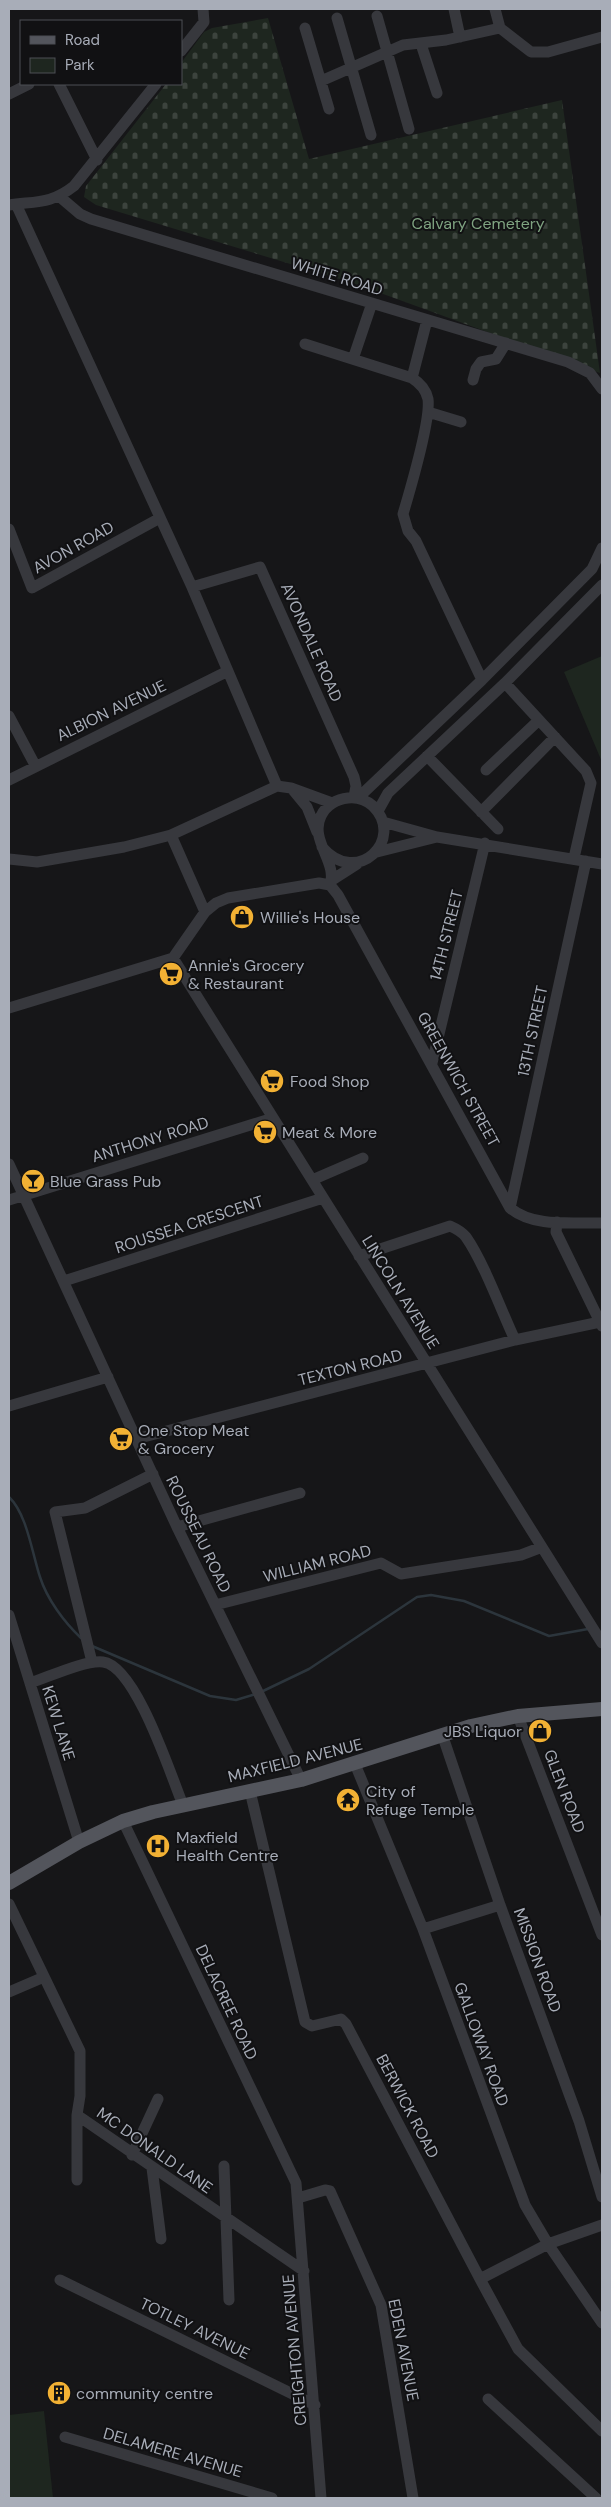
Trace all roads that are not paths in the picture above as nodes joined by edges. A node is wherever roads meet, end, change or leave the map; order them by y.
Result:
1 (203, 9) edge
2 (454, 9) edge
3 (495, 9) edge
4 (377, 16) dead end
5 (338, 18) dead end
6 (305, 28) dead end
7 (500, 28) junction
8 (460, 37) junction
9 (602, 37) edge
10 (421, 44) junction
11 (182, 50) edge
12 (387, 51) junction
13 (352, 66) junction
14 (321, 80) junction
15 (27, 85) edge
16 (60, 85) edge
17 (155, 85) edge
18 (437, 93) dead end
19 (9, 94) edge
20 (329, 109) dead end
21 (409, 129) dead end
22 (371, 135) dead end
23 (97, 160) junction
24 (60, 197) junction
25 (12, 204) edge
26 (372, 303) junction
27 (427, 320) junction
28 (506, 343) junction
29 (305, 344) dead end
30 (353, 359) junction
31 (412, 378) junction
32 (474, 380) dead end
33 (602, 389) edge
34 (428, 412) junction
35 (461, 422) dead end
36 (160, 518) junction
37 (9, 529) edge
38 (602, 548) edge
39 (602, 585) edge
40 (192, 587) junction
41 (228, 671) junction
42 (482, 680) junction
43 (505, 683) junction
44 (9, 716) edge
45 (539, 720) junction
46 (555, 737) junction
47 (427, 756) junction
48 (35, 765) junction
49 (486, 770) dead end
50 (9, 780) edge
51 (277, 786) junction
52 (291, 788) junction
53 (356, 798) junction
54 (332, 803) junction
55 (378, 811) junction
56 (481, 812) junction
57 (383, 822) junction
58 (498, 829) dead end
59 (171, 835) junction
60 (437, 837) junction
61 (320, 841) junction
62 (485, 843) junction
63 (377, 852) junction
64 (574, 858) junction
65 (9, 859) edge
66 (366, 860) junction
67 (586, 862) junction
68 (602, 864) edge
69 (330, 883) junction
70 (206, 912) junction
71 (173, 958) junction
72 (9, 1008) edge
73 (432, 1063) junction
74 (273, 1118) junction
75 (363, 1158) dead end
76 (9, 1164) edge
77 (312, 1180) junction
78 (22, 1195) junction
79 (323, 1198) junction
80 (9, 1200) edge
81 (510, 1208) junction
82 (557, 1222) junction
83 (602, 1223) edge
84 (359, 1256) junction
85 (64, 1281) junction
86 (601, 1324) edge
87 (515, 1340) junction
88 (427, 1364) junction
89 (108, 1377) junction
90 (9, 1406) edge
91 (136, 1438) junction
92 (153, 1474) junction
93 (300, 1493) dead end
94 (177, 1527) junction
95 (542, 1547) junction
96 (215, 1605) junction
97 (9, 1614) edge
98 (602, 1643) edge
99 (92, 1662) junction
100 (30, 1683) junction
101 (602, 1709) edge
102 (518, 1716) junction
103 (442, 1734) junction
104 (355, 1764) junction
105 (301, 1780) junction
106 (250, 1791) junction
107 (183, 1805) junction
108 (123, 1821) junction
109 (79, 1842) junction
110 (9, 1883) edge
111 (9, 1904) edge
112 (500, 1905) junction
113 (423, 1929) junction
114 (602, 1935) edge
115 (44, 1977) junction
116 (9, 1992) edge
117 (158, 2099) dead end
118 (76, 2115) junction
119 (132, 2155) junction
120 (224, 2166) dead end
121 (152, 2168) junction
122 (77, 2180) dead end
123 (602, 2197) edge
124 (298, 2198) junction
125 (227, 2220) junction
126 (602, 2225) edge
127 (161, 2239) dead end
128 (548, 2244) junction
129 (304, 2271) junction
130 (480, 2279) junction
131 (60, 2280) dead end
132 (230, 2300) dead end
133 (602, 2323) edge
134 (488, 2399) dead end
135 (315, 2405) junction
136 (602, 2431) edge
137 (65, 2438) dead end
138 (272, 2498) edge
139 (321, 2498) edge
140 (414, 2498) edge
141 (596, 2498) edge

1 - 11 street
2 - 8 street
3 - 7 street
4 - 12 street
5 - 13 street
6 - 14 street
7 - 8 street
7 - 9 street
8 - 10 street
10 - 12 street
10 - 18 street
12 - 13 street
12 - 21 street
13 - 14 street
13 - 22 street
14 - 20 street
15 - 19 street
16 - 23 street
17 - 23 street
23 - 24 street
24 - 25 street
24 - 26 street, WHITE ROAD
25 - 36 street
26 - 27 street, WHITE ROAD
26 - 30 street
27 - 28 street, WHITE ROAD
27 - 31 street
28 - 32 street
28 - 33 street, WHITE ROAD
29 - 30 street
30 - 31 street
31 - 34 street
34 - 35 street
34 - 42 street
36 - 37 street, AVON ROAD
36 - 40 street
38 - 42 street
39 - 43 street
40 - 41 street
40 - 53 street, AVONDALE ROAD
41 - 48 street, ALBION AVENUE
41 - 51 street
42 - 53 street
43 - 45 street
43 - 47 street
44 - 48 street
45 - 46 street
45 - 49 street
46 - 56 street
46 - 64 street
47 - 55 street
47 - 56 street
48 - 50 street, ALBION AVENUE
51 - 52 street
51 - 59 street
52 - 54 street
52 - 61 street
53 - 54 street
53 - 55 street
54 - 61 street
55 - 57 street
56 - 58 street
57 - 60 street
57 - 63 street
59 - 65 street
59 - 70 street
60 - 62 street
60 - 63 street
61 - 66 street
61 - 69 street
62 - 64 street
62 - 73 street, 14TH STREET
63 - 66 street
64 - 67 street
66 - 69 street
67 - 68 street
67 - 81 street, 13TH STREET
69 - 70 street
69 - 73 street, GREENWICH STREET
70 - 71 street
71 - 72 street
71 - 74 street, LINCOLN AVENUE
73 - 81 street, GREENWICH STREET
74 - 77 street, LINCOLN AVENUE
74 - 78 street, ANTHONY ROAD
75 - 77 street
76 - 78 street, ROUSSEAU ROAD
77 - 79 street, LINCOLN AVENUE
78 - 80 street, ANTHONY ROAD
78 - 85 street, ROUSSEAU ROAD
79 - 84 street, LINCOLN AVENUE
79 - 85 street, ROUSSEA CRESCENT
81 - 82 street
82 - 83 street
82 - 86 street
84 - 87 street
84 - 88 street, LINCOLN AVENUE
85 - 89 street, ROUSSEAU ROAD
86 - 87 street, TEXTON ROAD
87 - 88 street, TEXTON ROAD
88 - 91 street, TEXTON ROAD
88 - 95 street, LINCOLN AVENUE
89 - 90 street
89 - 91 street, ROUSSEAU ROAD
91 - 92 street, ROUSSEAU ROAD
92 - 94 street, ROUSSEAU ROAD
92 - 99 street
93 - 94 street
94 - 96 street, ROUSSEAU ROAD
95 - 96 street, WILLIAM ROAD
95 - 98 street, LINCOLN AVENUE
96 - 105 street, ROUSSEAU ROAD
97 - 100 street, KEW LANE
99 - 100 street
99 - 107 street
100 - 109 street, KEW LANE
101 - 102 main road, MAXFIELD AVENUE
102 - 103 main road, MAXFIELD AVENUE
102 - 114 street, GLEN ROAD
103 - 104 main road, MAXFIELD AVENUE
103 - 112 street, MISSION ROAD
104 - 105 main road, MAXFIELD AVENUE
104 - 113 street, GALLOWAY ROAD
105 - 106 main road, MAXFIELD AVENUE
106 - 107 main road, MAXFIELD AVENUE
106 - 130 street, BERWICK ROAD
107 - 108 main road, MAXFIELD AVENUE
108 - 109 main road, MAXFIELD AVENUE
108 - 124 street, DELACREE ROAD
109 - 110 main road, MAXFIELD AVENUE
111 - 115 street, MC DONALD LANE
112 - 113 street
112 - 123 street, MISSION ROAD
113 - 128 street, GALLOWAY ROAD
115 - 116 street
115 - 118 street, MC DONALD LANE
117 - 119 street
118 - 119 street, MC DONALD LANE
118 - 122 street
119 - 121 street, MC DONALD LANE
120 - 125 street
121 - 125 street, MC DONALD LANE
121 - 127 street
124 - 129 street, CREIGHTON AVENUE
124 - 140 street, EDEN AVENUE
125 - 129 street, MC DONALD LANE
125 - 132 street
126 - 128 street
128 - 130 street
128 - 133 street, GALLOWAY ROAD
129 - 135 street, CREIGHTON AVENUE
130 - 136 street, BERWICK ROAD
131 - 135 street, TOTLEY AVENUE
134 - 141 street
135 - 139 street, CREIGHTON AVENUE
137 - 138 street, DELAMERE AVENUE

